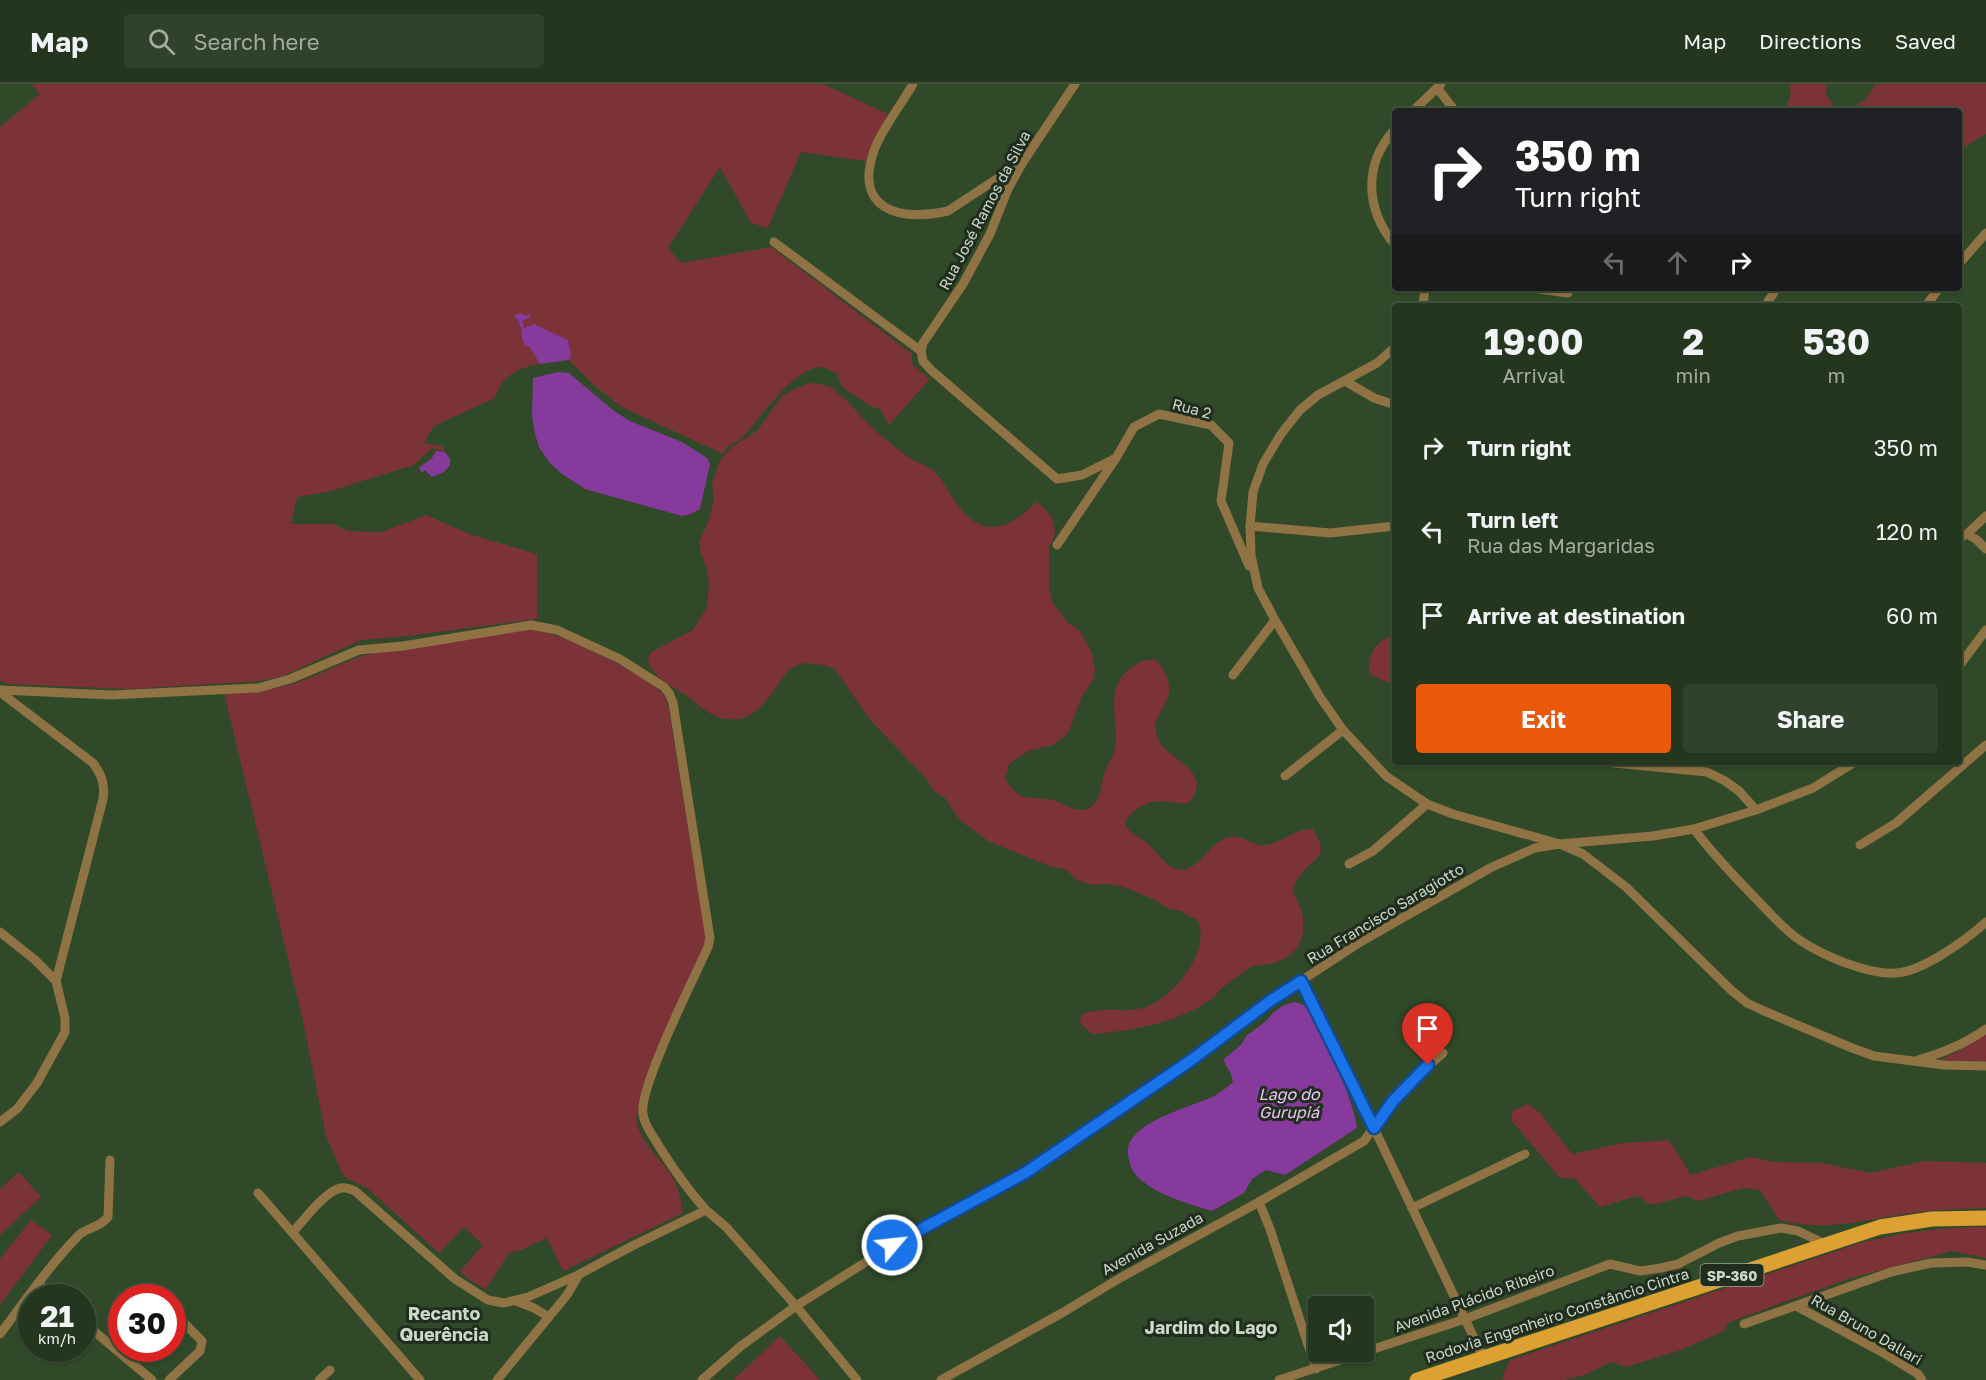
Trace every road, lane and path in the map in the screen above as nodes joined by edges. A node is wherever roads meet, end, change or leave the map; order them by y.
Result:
1 (913, 84) edge
2 (1075, 84) edge
3 (1439, 87) edge
4 (1416, 108) edge
5 (1453, 108) edge
6 (1392, 133) edge
7 (1023, 162) junction
8 (1986, 233) edge
9 (1392, 240) edge
10 (774, 242) dead end
11 (1962, 261) edge
12 (1554, 291) edge
13 (1938, 291) edge
14 (1568, 293) dead end
15 (1928, 303) edge
16 (1392, 350) edge
17 (921, 351) junction
18 (1345, 381) junction
19 (1392, 404) edge
20 (1116, 458) junction
21 (1986, 516) edge
22 (1250, 526) junction
23 (1392, 526) edge
24 (1963, 536) edge
25 (1057, 545) dead end
26 (1986, 549) edge
27 (1258, 588) junction
28 (1275, 620) junction
29 (1986, 630) edge
30 (1962, 662) edge
31 (1233, 675) dead end
32 (0, 691) edge
33 (1343, 730) junction
34 (1986, 745) edge
35 (1635, 765) edge
36 (1850, 765) edge
37 (1285, 776) dead end
38 (1427, 804) junction
39 (1756, 810) junction
40 (1694, 829) junction
41 (1560, 844) junction
42 (1860, 845) dead end
43 (1349, 864) dead end
44 (1986, 922) edge
45 (0, 932) edge
46 (56, 981) junction
47 (1301, 981) junction
48 (1986, 1029) edge
49 (1443, 1053) dead end
50 (1910, 1062) junction
51 (1986, 1066) edge
52 (0, 1122) edge
53 (1374, 1128) junction
54 (1525, 1154) dead end
55 (110, 1160) dead end
56 (258, 1193) dead end
57 (1259, 1202) junction
58 (1412, 1208) junction
59 (706, 1210) junction
60 (1986, 1218) edge
61 (293, 1232) junction
62 (1825, 1244) junction
63 (1986, 1264) edge
64 (578, 1275) junction
65 (38, 1283) joint
66 (516, 1301) junction
67 (796, 1306) junction
68 (1796, 1306) junction
69 (549, 1317) junction
70 (1465, 1319) junction
71 (1744, 1324) dead end
72 (186, 1325) edge
73 (96, 1333) edge
74 (0, 1334) edge
75 (1484, 1359) junction
76 (1316, 1369) junction
77 (330, 1370) dead end
78 (152, 1380) edge
79 (169, 1380) edge
80 (319, 1380) edge
81 (420, 1380) edge
82 (497, 1380) edge
83 (702, 1380) edge
84 (857, 1380) edge
85 (941, 1380) edge
86 (1279, 1380) edge
87 (1417, 1380) edge
88 (1922, 1380) edge

1 - 7 street
2 - 7 street, Rua José Ramos da Silva
3 - 4 street
3 - 5 street
6 - 9 street
7 - 17 street, Rua José Ramos da Silva
8 - 11 street
10 - 17 street
12 - 14 street
13 - 15 street
16 - 18 street
17 - 20 street
18 - 19 street
18 - 22 street
20 - 25 street, Rua 2
20 - 27 street, Rua 2
21 - 24 street
22 - 23 street
22 - 27 street
24 - 26 street
27 - 28 street
28 - 31 street
28 - 33 street
29 - 30 street
32 - 46 street
32 - 59 street
33 - 37 street
33 - 38 street
34 - 42 street
35 - 39 street
36 - 39 street
38 - 41 street
38 - 43 street
39 - 40 street
40 - 41 street
40 - 44 street
41 - 47 street, Rua Francisco Saragiotto
41 - 50 street
45 - 46 street
46 - 52 street
47 - 53 street
47 - 67 street, Rua Francisco Saragiotto
48 - 50 street
49 - 53 street, Avenida Suzada
50 - 51 street
53 - 57 street, Avenida Suzada
53 - 58 street
54 - 58 street
55 - 65 street
56 - 61 street
57 - 76 street
57 - 85 street, Avenida Suzada
58 - 70 street
59 - 64 street
59 - 67 street
60 - 62 main road, Rodovia Engenheiro Constâncio Cintra / SP-360
61 - 66 street
61 - 81 street
62 - 70 street, Avenida Plácido Ribeiro
62 - 75 main road, Rodovia Engenheiro Constâncio Cintra / SP-360
63 - 68 street
64 - 66 street
64 - 69 street
65 - 74 street
66 - 69 street
67 - 83 street, Rua Francisco Saragiotto
67 - 84 street
68 - 71 street
68 - 88 street, Rua Bruno Dallari
69 - 82 street
70 - 75 street
70 - 76 street, Avenida Plácido Ribeiro
72 - 79 street
73 - 78 street
75 - 87 main road, Rodovia Engenheiro Constâncio Cintra / SP-360
76 - 86 street, Avenida Plácido Ribeiro
77 - 80 street

